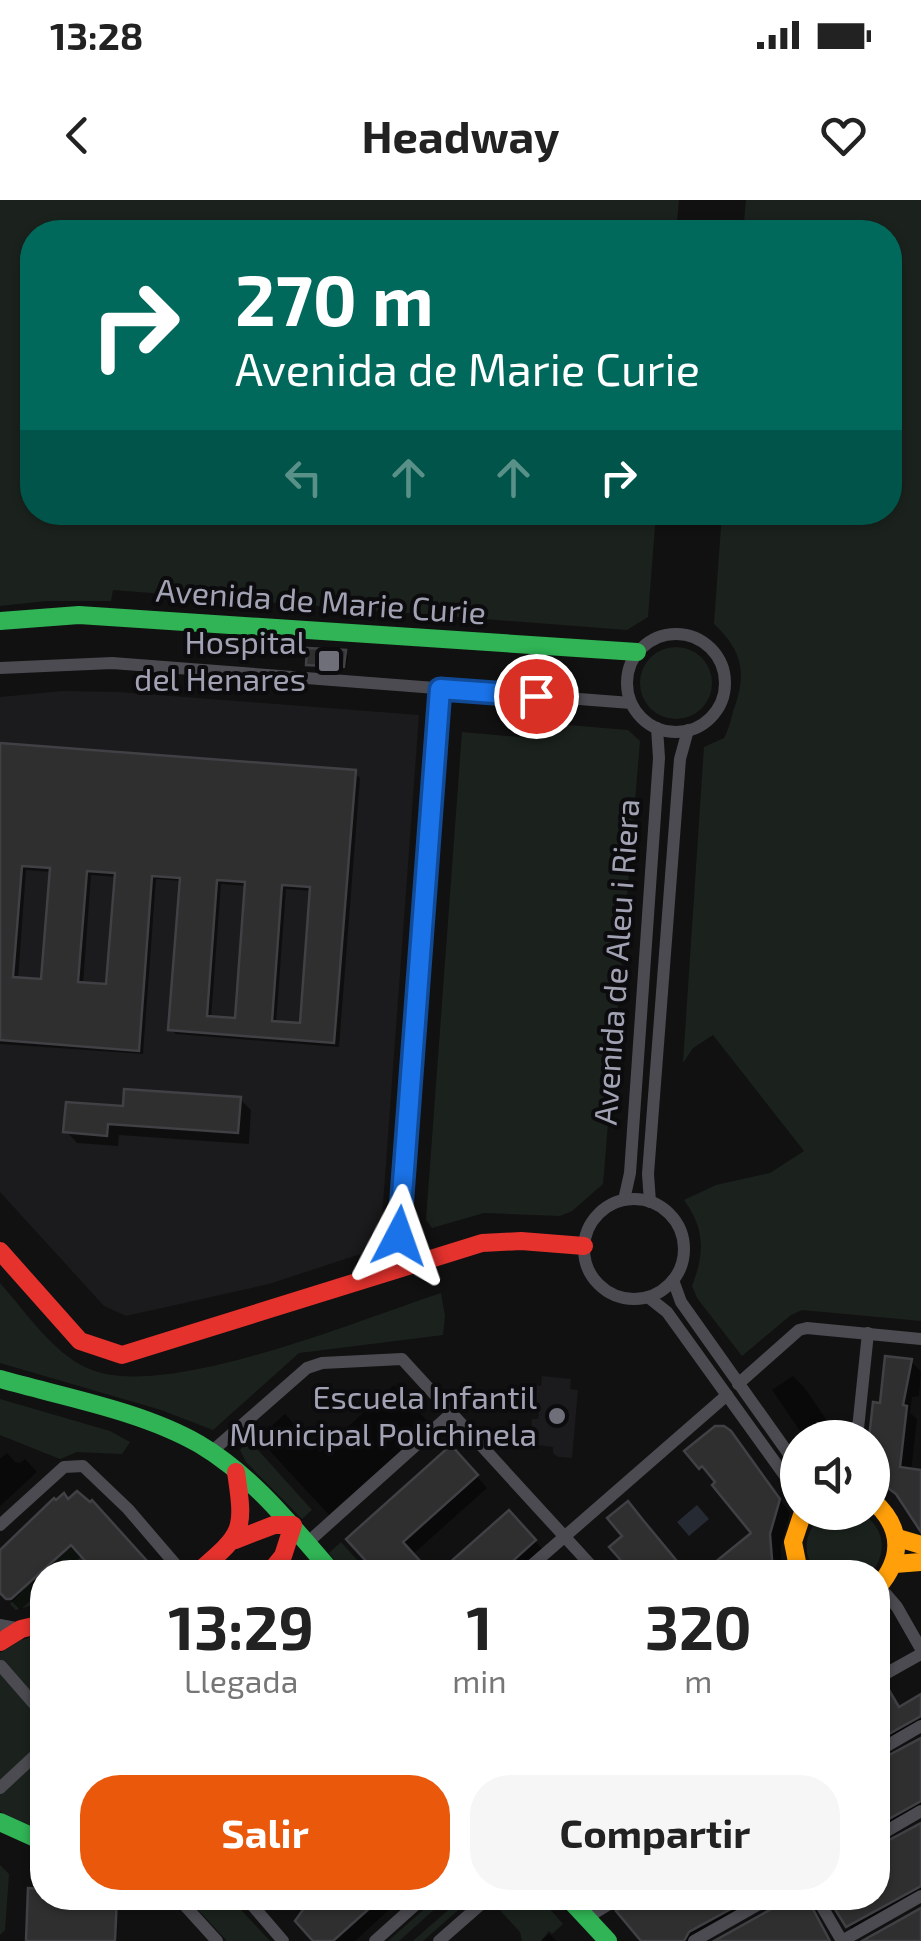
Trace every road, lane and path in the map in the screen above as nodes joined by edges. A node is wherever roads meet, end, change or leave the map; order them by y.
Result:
1 (0, 620) edge
2 (637, 652) junction
3 (0, 668) edge
4 (440, 689) junction
5 (631, 703) junction
6 (657, 728) junction
7 (688, 730) junction
8 (624, 1200) junction
9 (650, 1202) junction
10 (584, 1246) junction
11 (0, 1251) edge
12 (406, 1265) junction
13 (673, 1280) junction
14 (648, 1297) junction
15 (868, 1334) junction
16 (921, 1339) edge
17 (0, 1378) edge
18 (738, 1384) junction
19 (726, 1395) junction
20 (452, 1412) junction
21 (859, 1420) edge
22 (780, 1442) edge
23 (210, 1453) junction
24 (780, 1469) edge
25 (236, 1472) junction
26 (890, 1519) edge
27 (0, 1525) edge
28 (292, 1526) junction
29 (794, 1530) edge
30 (566, 1538) junction
31 (898, 1538) junction
32 (235, 1540) junction
33 (308, 1543) junction
34 (921, 1545) edge
35 (171, 1560) edge
36 (212, 1560) edge
37 (280, 1560) edge
38 (322, 1560) edge
39 (539, 1560) edge
40 (586, 1560) edge
41 (793, 1560) edge
42 (921, 1562) edge
43 (895, 1564) junction
44 (890, 1571) edge
45 (890, 1600) edge
46 (0, 1625) edge
47 (30, 1627) edge
48 (21, 1629) junction
49 (0, 1642) edge
50 (921, 1651) edge
51 (1, 1666) edge
52 (890, 1670) edge
53 (30, 1699) edge
54 (921, 1726) edge
55 (890, 1744) edge
56 (30, 1760) edge
57 (0, 1788) edge
58 (921, 1811) edge
59 (1, 1825) edge
60 (890, 1829) edge
61 (30, 1836) edge
62 (921, 1896) edge
63 (189, 1910) edge
64 (256, 1910) edge
65 (410, 1910) edge
66 (474, 1910) edge
67 (579, 1910) edge
68 (599, 1910) edge
69 (749, 1910) edge
70 (824, 1910) edge
71 (586, 1918) junction
72 (217, 1941) edge
73 (283, 1941) edge
74 (375, 1941) edge
75 (439, 1941) edge
76 (608, 1941) edge
77 (694, 1941) edge
78 (842, 1941) edge

1 - 2 street, Avenida de Marie Curie
2 - 5 street
2 - 7 street
3 - 4 street
4 - 5 street
4 - 12 street
5 - 6 street
6 - 7 street
6 - 8 street, Avenida de Aleu i Riera
7 - 9 street, Avenida de Aleu i Riera
8 - 9 street
8 - 10 street
9 - 13 street
10 - 12 street
10 - 14 street
11 - 12 street
13 - 14 street
13 - 18 street
14 - 19 street
15 - 16 street
15 - 18 street
15 - 21 street
17 - 23 street
18 - 22 street
19 - 24 street
19 - 30 street
20 - 23 street
20 - 30 street
20 - 33 street
23 - 25 street
25 - 28 street
25 - 32 street
26 - 31 street
27 - 35 street
28 - 32 street
28 - 33 street
28 - 37 street
29 - 41 street
30 - 39 street
30 - 40 street
31 - 34 street
31 - 43 street
32 - 36 street
33 - 38 street
42 - 43 street
43 - 44 street
45 - 50 street
46 - 48 street
47 - 48 street
48 - 49 street
50 - 52 street
51 - 53 street
54 - 55 street
56 - 57 street
58 - 60 street
59 - 61 street
62 - 78 street
63 - 72 street
64 - 73 street
65 - 74 street
66 - 75 street
67 - 71 street
68 - 71 street
69 - 77 street
70 - 78 street
71 - 76 street

